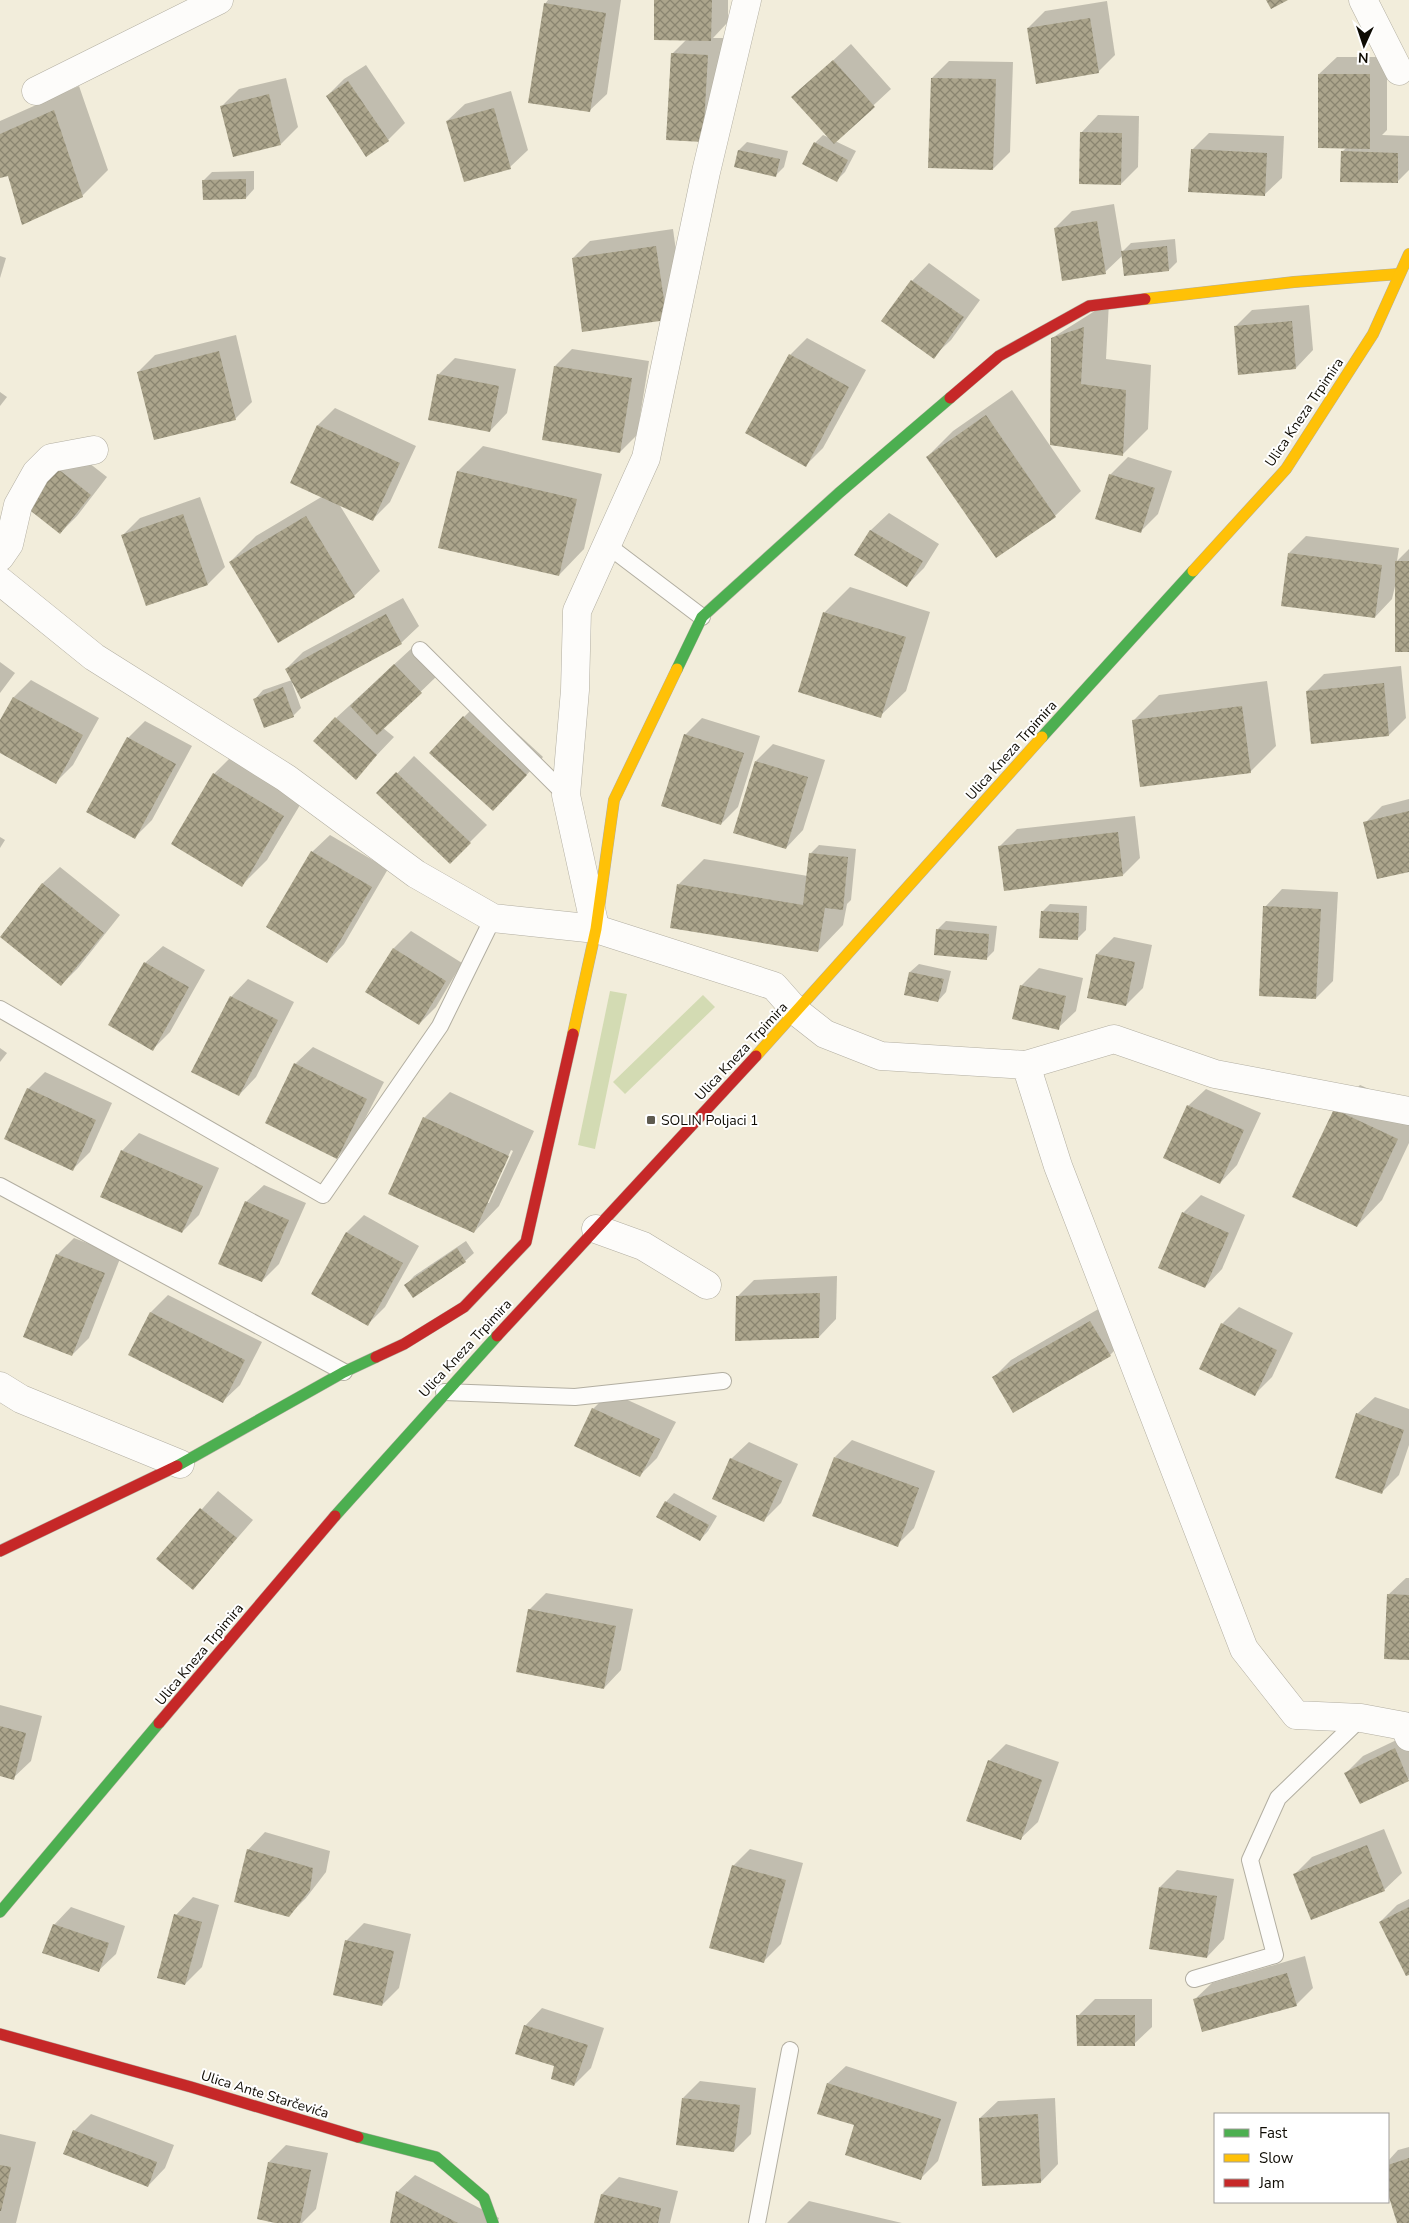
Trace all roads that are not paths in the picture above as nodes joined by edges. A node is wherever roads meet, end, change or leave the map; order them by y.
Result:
1 (219, 0) edge
2 (747, 0) edge
3 (1363, 0) edge
4 (1399, 70) dead end
5 (36, 91) dead end
6 (1409, 254) edge
7 (1400, 274) junction
8 (94, 450) dead end
9 (607, 545) junction
10 (0, 557) edge
11 (0, 581) edge
12 (702, 617) junction
13 (420, 650) dead end
14 (566, 795) junction
15 (493, 918) junction
16 (596, 929) junction
17 (0, 1009) edge
18 (797, 1012) junction
19 (1026, 1065) junction
20 (1409, 1111) edge
21 (0, 1186) edge
22 (596, 1229) junction
23 (707, 1285) dead end
24 (344, 1372) junction
25 (724, 1381) dead end
26 (0, 1386) edge
27 (444, 1392) junction
28 (180, 1464) junction
29 (0, 1551) edge
30 (1362, 1718) junction
31 (1409, 1737) edge
32 (0, 1912) edge
33 (1194, 1979) dead end
34 (0, 2034) edge
35 (790, 2050) dead end
36 (492, 2223) edge
37 (757, 2223) edge

1 - 5 street
2 - 9 street
3 - 4 street
6 - 7 street, Ulica Kneza Trpimira
7 - 12 street
7 - 18 street, Ulica Kneza Trpimira
8 - 10 street
9 - 12 lane
9 - 14 street
11 - 15 street
12 - 16 street
13 - 14 lane
14 - 16 street
15 - 16 street
15 - 17 lane
16 - 18 street
16 - 24 street
18 - 19 street
18 - 22 street, Ulica Kneza Trpimira
19 - 20 street
19 - 30 street
21 - 24 lane
22 - 23 street
22 - 27 street, Ulica Kneza Trpimira
24 - 28 street
25 - 27 lane
26 - 28 street
27 - 32 street, Ulica Kneza Trpimira
28 - 29 street
30 - 31 street
30 - 33 lane
34 - 36 street, Ulica Ante Starčevića
35 - 37 lane

